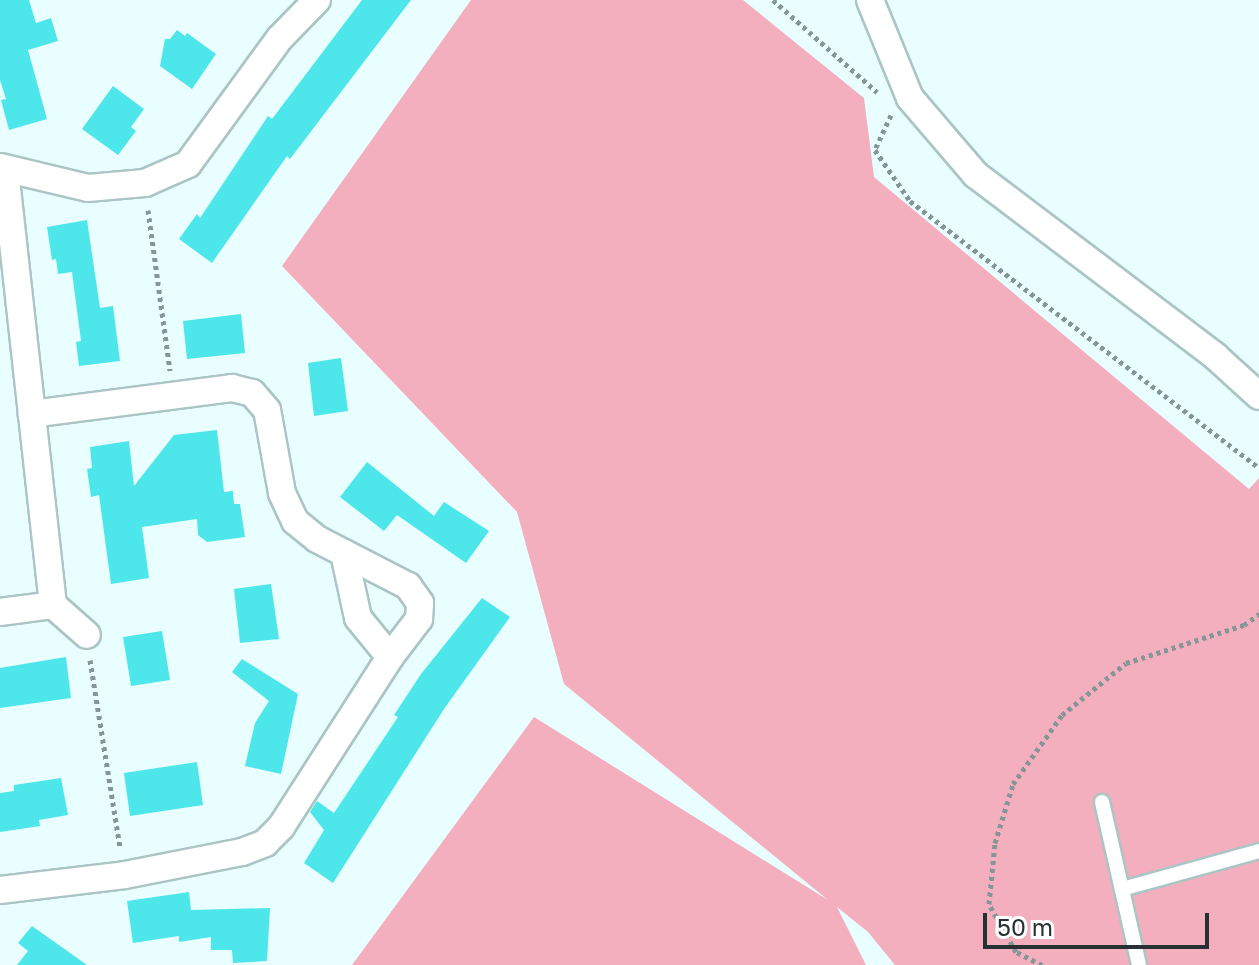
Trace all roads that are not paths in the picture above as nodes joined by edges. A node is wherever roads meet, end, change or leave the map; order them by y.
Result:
1 (317, 0) edge
2 (870, 0) edge
3 (3, 168) edge
4 (1259, 396) edge
5 (32, 414) junction
6 (344, 553) junction
7 (53, 605) junction
8 (0, 612) edge
9 (87, 635) road end
10 (390, 657) junction
11 (1102, 802) dead end
12 (1259, 851) edge
13 (1122, 889) junction
14 (0, 890) edge
15 (1139, 965) edge

1 - 3 street
2 - 4 street
3 - 5 street
5 - 6 street
5 - 7 street
6 - 10 street
6 - 10 street
7 - 8 street
7 - 9 street
10 - 14 street
11 - 13 lane
12 - 13 lane
13 - 15 lane

